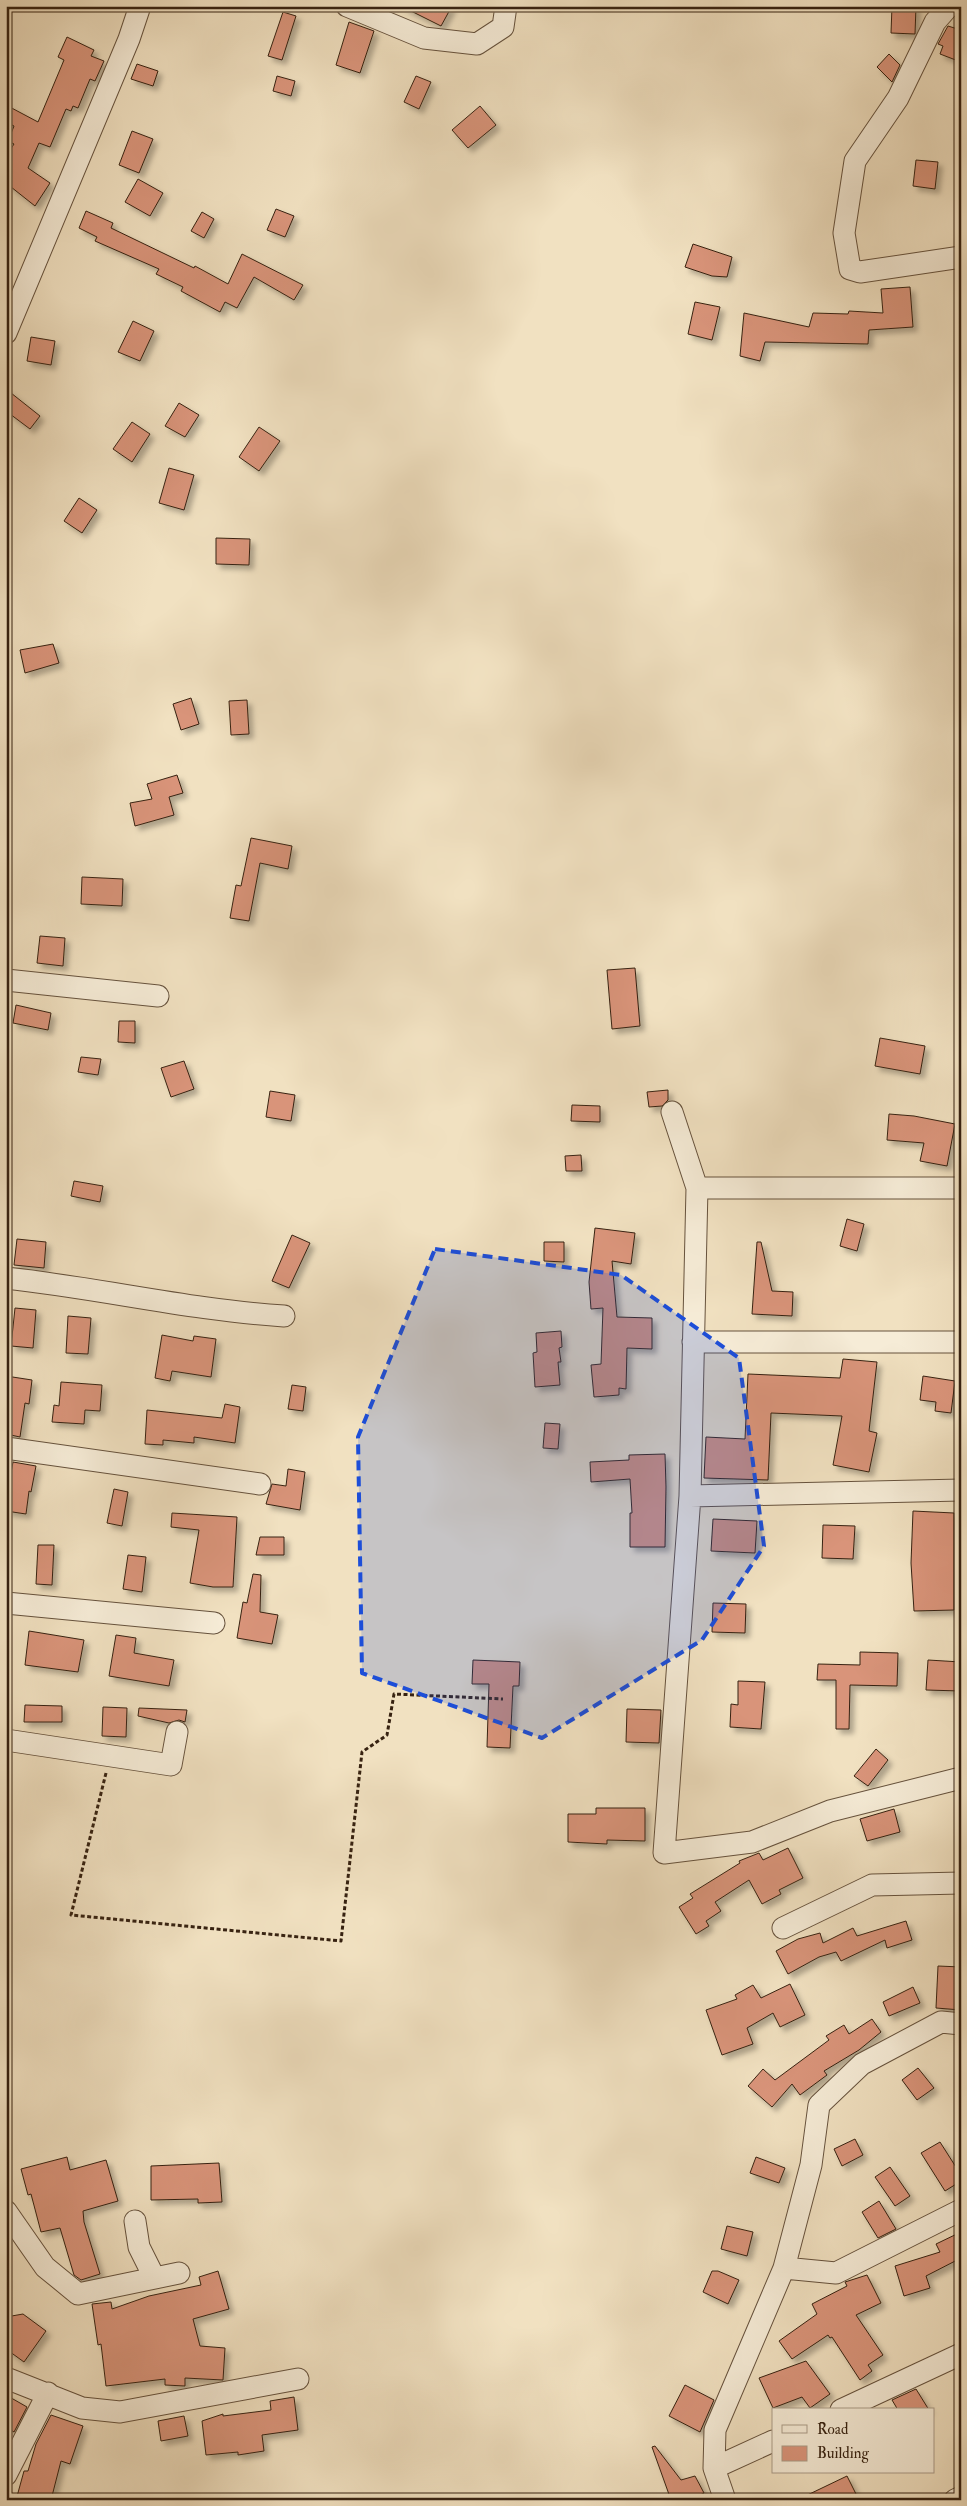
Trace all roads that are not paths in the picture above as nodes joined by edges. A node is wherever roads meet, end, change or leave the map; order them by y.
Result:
1 (140, 6) edge
2 (347, 6) edge
3 (506, 6) edge
4 (949, 6) edge
5 (961, 257) edge
6 (6, 332) edge
7 (6, 980) edge
8 (158, 996) dead end
9 (672, 1112) dead end
10 (697, 1188) junction
11 (961, 1188) edge
12 (6, 1278) edge
13 (284, 1316) dead end
14 (693, 1342) junction
15 (961, 1342) edge
16 (6, 1448) edge
17 (260, 1484) dead end
18 (961, 1490) edge
19 (690, 1496) junction
20 (6, 1603) edge
21 (214, 1623) dead end
22 (177, 1732) dead end
23 (6, 1740) edge
24 (961, 1778) edge
25 (961, 1883) edge
26 (783, 1928) dead end
27 (961, 2024) edge
28 (961, 2210) edge
29 (6, 2211) edge
30 (135, 2221) dead end
31 (784, 2268) junction
32 (179, 2272) dead end
33 (154, 2277) junction
34 (961, 2354) edge
35 (6, 2378) edge
36 (298, 2379) dead end
37 (48, 2393) junction
38 (845, 2408) edge
39 (772, 2441) edge
40 (714, 2468) junction
41 (6, 2475) edge
42 (961, 2497) edge
43 (725, 2500) edge
44 (955, 2500) edge

1 - 6 street
2 - 3 street
4 - 5 street
7 - 8 street
9 - 10 street
10 - 11 street
10 - 14 street
12 - 13 street
14 - 15 street
14 - 19 street
16 - 17 street
18 - 19 street
19 - 24 street
20 - 21 street
22 - 23 street
25 - 26 street
27 - 31 street
28 - 31 street
29 - 33 street
30 - 33 street
31 - 40 street
32 - 33 street
34 - 38 street
35 - 37 street
36 - 37 street
37 - 41 street
39 - 40 street
40 - 43 street
42 - 44 street

